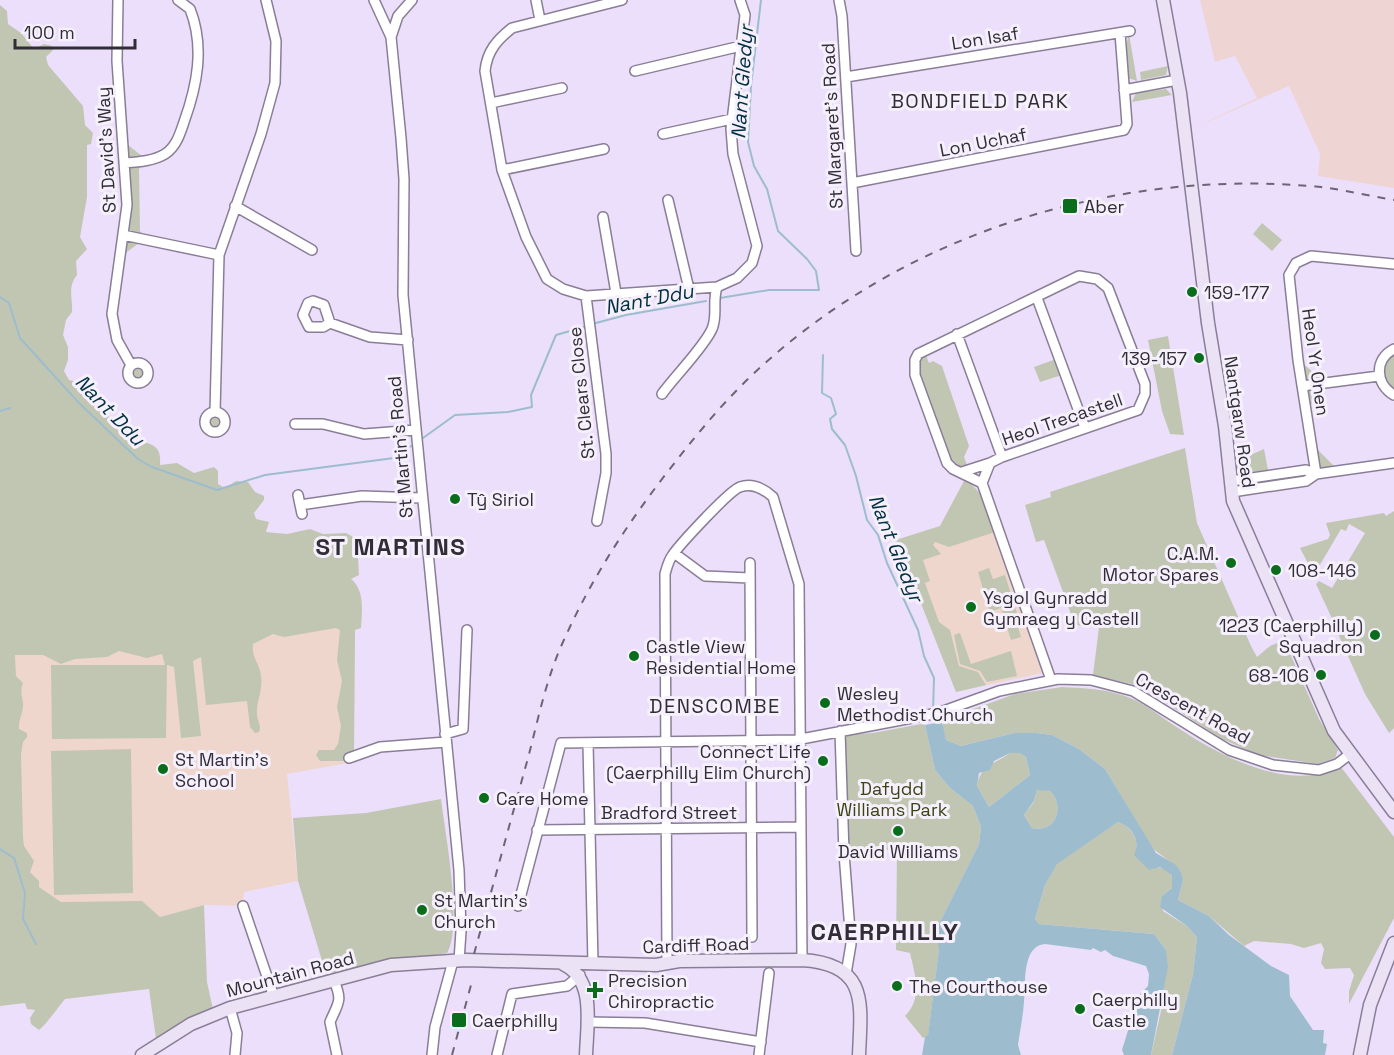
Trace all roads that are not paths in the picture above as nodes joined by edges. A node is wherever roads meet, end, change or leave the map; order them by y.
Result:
1 (118, 0) edge
2 (178, 0) edge
3 (266, 0) edge
4 (374, 0) edge
5 (412, 0) edge
6 (536, 0) edge
7 (622, 0) edge
8 (740, 0) edge
9 (839, 0) edge
10 (1163, 0) edge
11 (540, 21) junction
12 (1130, 31) dead end
13 (1120, 33) junction
14 (391, 37) junction
15 (741, 46) junction
16 (635, 72) dead end
17 (846, 77) junction
18 (1177, 80) junction
19 (562, 88) dead end
20 (1124, 90) junction
21 (491, 103) junction
22 (732, 118) junction
23 (663, 134) dead end
24 (604, 149) dead end
25 (124, 163) junction
26 (502, 170) junction
27 (852, 183) junction
28 (668, 200) dead end
29 (235, 206) junction
30 (603, 217) dead end
31 (123, 235) junction
32 (312, 250) dead end
33 (856, 251) dead end
34 (219, 255) junction
35 (1394, 264) edge
36 (717, 287) junction
37 (689, 290) junction
38 (616, 293) junction
39 (586, 296) junction
40 (1036, 298) junction
41 (330, 322) dead end
42 (957, 334) junction
43 (408, 340) junction
44 (1394, 349) edge
45 (130, 365) dead end
46 (1379, 376) junction
47 (1302, 386) junction
48 (662, 394) dead end
49 (1394, 395) edge
50 (215, 412) dead end
51 (295, 424) dead end
52 (1085, 428) junction
53 (416, 430) junction
54 (1002, 458) junction
55 (990, 463) junction
56 (1394, 463) edge
57 (962, 472) junction
58 (1316, 474) junction
59 (982, 483) junction
60 (1231, 487) junction
61 (422, 498) junction
62 (300, 505) dead end
63 (597, 521) dead end
64 (674, 553) junction
65 (750, 563) dead end
66 (750, 578) junction
67 (467, 630) dead end
68 (1051, 680) junction
69 (840, 731) junction
70 (446, 738) junction
71 (751, 740) junction
72 (801, 740) junction
73 (666, 741) junction
74 (588, 743) junction
75 (1350, 754) junction
76 (349, 758) dead end
77 (1394, 812) edge
78 (801, 827) junction
79 (752, 828) junction
80 (590, 829) junction
81 (667, 829) junction
82 (537, 830) junction
83 (243, 906) dead end
84 (518, 906) dead end
85 (752, 937) dead end
86 (1393, 949) edge
87 (802, 960) junction
88 (456, 961) junction
89 (593, 963) junction
90 (667, 963) junction
91 (563, 964) junction
92 (769, 973) dead end
93 (846, 974) junction
94 (580, 975) junction
95 (334, 981) junction
96 (274, 997) junction
97 (230, 1008) junction
98 (587, 1022) junction
99 (761, 1042) junction
100 (141, 1055) edge
101 (235, 1055) edge
102 (338, 1055) edge
103 (432, 1055) edge
104 (497, 1055) edge
105 (586, 1055) edge
106 (759, 1055) edge
107 (859, 1055) edge
108 (1360, 1055) edge

1 - 25 street, St David's Way
2 - 25 street
3 - 29 street
4 - 14 street, St Martin's Road
5 - 14 street, St Martin's Road
6 - 11 street
7 - 11 street
8 - 15 street
9 - 17 street, St Margaret's Road
10 - 18 main road, Nantgarw Road
11 - 21 street
12 - 13 street, Lon Isaf
13 - 17 street, Lon Isaf
13 - 20 street
14 - 43 street, St Martin's Road
15 - 16 street
15 - 22 street
17 - 27 street, St Margaret's Road
18 - 20 street
18 - 60 main road, Nantgarw Road
19 - 21 street
20 - 27 street, Lon Uchaf
21 - 26 street
22 - 23 street
22 - 36 street
24 - 26 street
25 - 31 street, St David's Way
26 - 39 street
27 - 33 street, St Margaret's Road
28 - 37 street
29 - 32 street
29 - 34 street
30 - 38 street
31 - 34 street
31 - 45 street, St David's Way
34 - 50 street
35 - 47 street, Heol Yr Onen
36 - 37 street
36 - 48 street
37 - 38 street
38 - 39 street
39 - 63 street, St. Clears Close
40 - 42 street, Heol Trecastell
40 - 52 street
40 - 52 street, Heol Trecastell
41 - 43 street
42 - 54 street
42 - 57 street, Heol Trecastell
43 - 53 street, St Martin's Road
44 - 46 street
46 - 47 street
46 - 49 street
47 - 58 street, Heol Yr Onen
51 - 53 street
52 - 54 street, Heol Trecastell
53 - 61 street, St Martin's Road
54 - 55 street, Heol Trecastell
55 - 57 street
55 - 59 street, Heol Trecastell
56 - 58 street
57 - 59 street, Heol Trecastell
58 - 60 street
59 - 68 street
60 - 75 main road, Nantgarw Road
61 - 62 street
61 - 70 street, St Martin's Road
64 - 66 street
64 - 72 street
64 - 73 street
65 - 66 street
66 - 71 street
67 - 70 street
68 - 69 street, Crescent Road
68 - 75 street, Crescent Road
69 - 72 street, Crescent Road
69 - 93 street
70 - 76 street
70 - 88 street, St Martin's Road
71 - 72 street, Crescent Road
71 - 73 street, Crescent Road
71 - 79 street
72 - 78 street
73 - 74 street, Crescent Road
73 - 81 street
74 - 80 street
74 - 82 street, Crescent Road
75 - 77 main road, Nantgarw Road
78 - 79 street, Bradford Street
78 - 87 street
79 - 81 street, Bradford Street
79 - 85 street
80 - 81 street, Bradford Street
80 - 82 street, Bradford Street
80 - 89 street
81 - 90 street
82 - 84 street
83 - 96 street
86 - 108 main road
87 - 90 main road, Cardiff Road
87 - 93 main road, Cardiff Road
88 - 91 main road, Cardiff Road
88 - 95 main road, Mountain Road
88 - 103 street, St Martin's Road
89 - 90 main road, Cardiff Road
89 - 91 main road, Cardiff Road
89 - 94 main road
91 - 94 main road
92 - 99 street
93 - 107 main road
94 - 98 main road
94 - 104 street
95 - 96 main road, Mountain Road
95 - 102 street
96 - 97 main road, Mountain Road
97 - 100 main road, Mountain Road
97 - 101 street
98 - 99 street
98 - 105 main road
99 - 106 street

